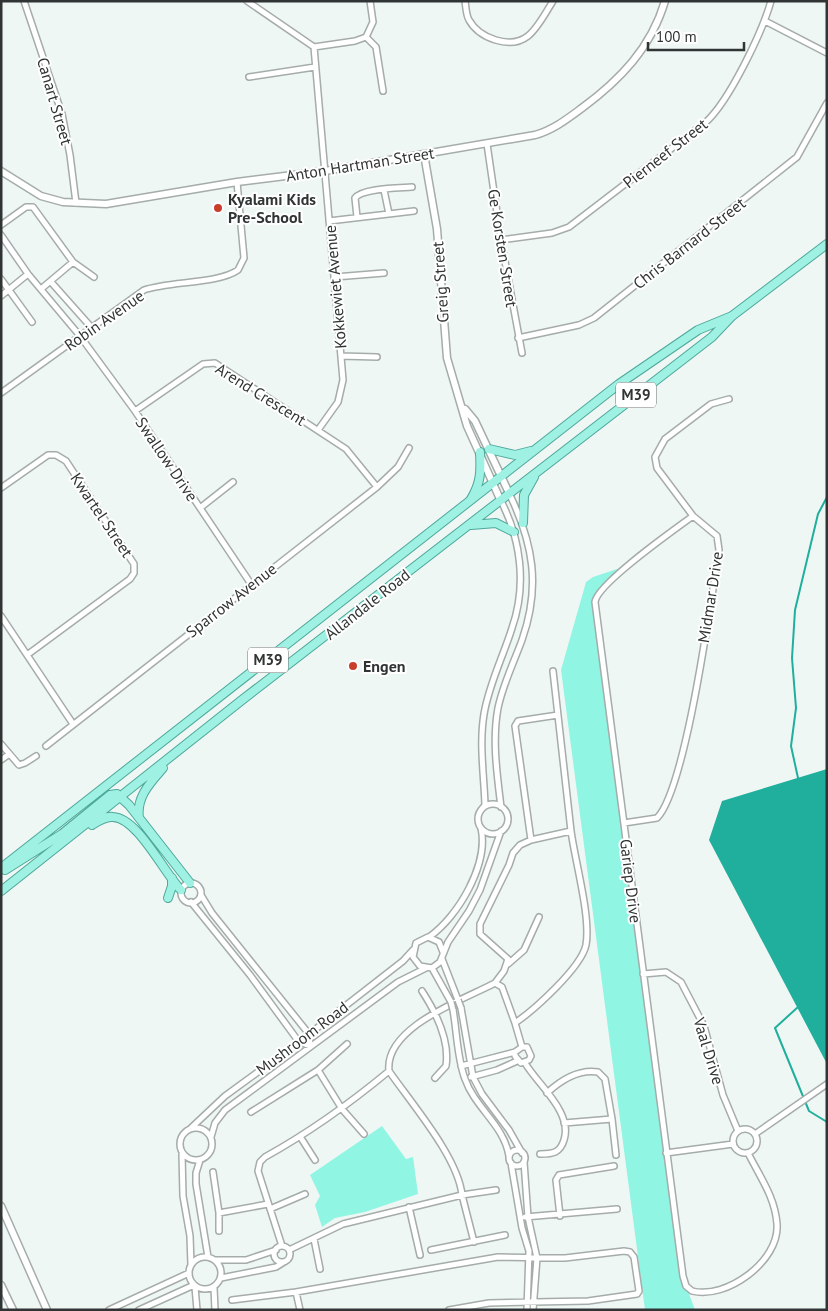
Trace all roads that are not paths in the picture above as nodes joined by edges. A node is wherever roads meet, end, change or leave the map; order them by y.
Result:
1 (24, 1) edge
2 (247, 1) edge
3 (370, 1) edge
4 (465, 1) edge
5 (553, 1) edge
6 (771, 1) edge
7 (663, 2) edge
8 (765, 21) junction
9 (366, 37) junction
10 (314, 47) junction
11 (827, 54) edge
12 (315, 67) junction
13 (249, 77) dead end
14 (383, 91) dead end
15 (827, 103) edge
16 (487, 144) junction
17 (424, 154) junction
18 (1, 171) edge
19 (325, 171) junction
20 (236, 182) junction
21 (412, 187) dead end
22 (384, 190) junction
23 (76, 203) junction
24 (414, 210) dead end
25 (389, 214) junction
26 (357, 217) junction
27 (330, 221) junction
28 (1, 225) edge
29 (1, 235) edge
30 (501, 240) junction
31 (827, 244) edge
32 (73, 262) junction
33 (384, 273) dead end
34 (28, 274) junction
35 (94, 277) dead end
36 (334, 277) junction
37 (1, 279) edge
38 (51, 282) junction
39 (41, 289) junction
40 (9, 290) junction
41 (1, 296) edge
42 (732, 316) junction
43 (32, 322) dead end
44 (90, 327) junction
45 (80, 336) junction
46 (518, 338) junction
47 (522, 353) dead end
48 (341, 356) junction
49 (378, 356) dead end
50 (1, 393) edge
51 (729, 399) dead end
52 (464, 408) junction
53 (135, 411) junction
54 (318, 430) junction
55 (409, 448) dead end
56 (489, 449) junction
57 (534, 450) junction
58 (480, 452) junction
59 (538, 471) junction
60 (502, 477) junction
61 (233, 482) dead end
62 (492, 484) junction
63 (376, 487) junction
64 (1, 488) edge
65 (509, 493) junction
66 (500, 499) junction
67 (467, 505) junction
68 (200, 508) junction
69 (693, 516) junction
70 (523, 523) junction
71 (468, 526) junction
72 (514, 532) junction
73 (251, 584) junction
74 (1, 616) edge
75 (27, 655) junction
76 (553, 671) dead end
77 (558, 715) junction
78 (73, 724) junction
79 (1, 744) edge
80 (46, 746) dead end
81 (176, 753) junction
82 (8, 755) junction
83 (36, 756) dead end
84 (1, 760) edge
85 (121, 796) junction
86 (501, 806) junction
87 (481, 810) junction
88 (140, 820) junction
89 (624, 824) junction
90 (481, 828) junction
91 (501, 831) junction
92 (571, 831) junction
93 (531, 840) junction
94 (59, 846) junction
95 (1, 868) edge
96 (1, 872) edge
97 (172, 878) junction
98 (190, 883) junction
99 (181, 890) junction
100 (1, 891) edge
101 (201, 895) junction
102 (168, 898) dead end
103 (191, 902) junction
104 (539, 917) dead end
105 (428, 938) junction
106 (413, 950) junction
107 (443, 952) junction
108 (442, 959) junction
109 (508, 964) junction
110 (429, 968) junction
111 (643, 974) junction
112 (495, 983) junction
113 (422, 991) dead end
114 (435, 1011) junction
115 (514, 1023) junction
116 (309, 1034) junction
117 (299, 1042) junction
118 (347, 1044) dead end
119 (310, 1046) junction
120 (522, 1047) junction
121 (515, 1052) junction
122 (517, 1061) junction
123 (525, 1063) junction
124 (471, 1064) junction
125 (461, 1066) junction
126 (318, 1070) junction
127 (389, 1071) junction
128 (473, 1076) junction
129 (435, 1078) dead end
130 (464, 1079) junction
131 (827, 1084) edge
132 (547, 1093) junction
133 (342, 1109) junction
134 (251, 1112) dead end
135 (612, 1119) junction
136 (564, 1123) junction
137 (191, 1128) junction
138 (738, 1131) junction
139 (364, 1134) dead end
140 (755, 1134) junction
141 (211, 1137) junction
142 (301, 1138) junction
143 (733, 1144) junction
144 (522, 1153) junction
145 (666, 1153) junction
146 (748, 1153) junction
147 (182, 1154) junction
148 (540, 1154) dead end
149 (616, 1154) dead end
150 (509, 1156) junction
151 (200, 1160) junction
152 (315, 1160) dead end
153 (524, 1162) junction
154 (511, 1163) junction
155 (614, 1166) dead end
156 (213, 1172) dead end
157 (496, 1190) dead end
158 (305, 1194) dead end
159 (462, 1195) junction
160 (1, 1206) edge
161 (409, 1206) junction
162 (269, 1207) junction
163 (616, 1209) dead end
164 (219, 1213) junction
165 (560, 1216) junction
166 (528, 1217) junction
167 (520, 1218) junction
168 (219, 1231) dead end
169 (505, 1235) dead end
170 (314, 1239) junction
171 (474, 1242) junction
172 (282, 1246) junction
173 (276, 1250) junction
174 (289, 1250) junction
175 (431, 1250) dead end
176 (420, 1255) dead end
177 (208, 1257) junction
178 (529, 1258) junction
179 (537, 1258) junction
180 (215, 1260) junction
181 (235, 1262) junction
182 (284, 1262) junction
183 (191, 1265) junction
184 (320, 1269) dead end
185 (189, 1273) junction
186 (236, 1275) junction
187 (221, 1278) junction
188 (1, 1285) edge
189 (194, 1286) junction
190 (214, 1288) junction
191 (296, 1292) junction
192 (232, 1300) dead end
193 (531, 1301) junction
194 (13, 1310) edge
195 (47, 1310) edge
196 (109, 1310) edge
197 (139, 1310) edge
198 (197, 1310) edge
199 (215, 1310) edge
200 (300, 1310) edge
201 (449, 1310) edge
202 (527, 1310) edge
203 (533, 1310) edge

1 - 23 street, Canart Street
2 - 10 street
3 - 9 street
4 - 5 street
6 - 8 street, Pierneef Street
7 - 16 street, Anton Hartman Street
8 - 11 street
8 - 30 street, Pierneef Street
9 - 10 street
9 - 14 street
10 - 12 street, Kokkewiet Avenue
12 - 13 street
12 - 19 street, Kokkewiet Avenue
15 - 46 street, Chris Barnard Street
16 - 17 street, Anton Hartman Street
16 - 30 street, Ge Korsten Street
17 - 19 street, Anton Hartman Street
17 - 52 street, Greig Street
18 - 23 street, Anton Hartman Street
19 - 20 street, Anton Hartman Street
19 - 27 street, Kokkewiet Avenue
20 - 23 street, Anton Hartman Street
20 - 44 street, Robin Avenue
21 - 22 street
22 - 25 street
22 - 26 street
24 - 25 street
25 - 26 street
26 - 27 street
27 - 36 street, Kokkewiet Avenue
28 - 32 street
29 - 34 street, Swallow Drive
30 - 46 street, Ge Korsten Street
31 - 42 main road, Allandale Road / M39
32 - 35 street
32 - 38 street
33 - 36 street
34 - 39 street, Swallow Drive
34 - 40 street
36 - 48 street, Kokkewiet Avenue
37 - 40 street
38 - 39 street
38 - 44 street
39 - 45 street, Swallow Drive
40 - 41 street
40 - 43 street
42 - 57 main road, Allandale Road / M39
42 - 59 main road, Allandale Road / M39
44 - 45 street, Robin Avenue
45 - 50 street, Robin Avenue
45 - 53 street, Swallow Drive
46 - 47 street, Ge Korsten Street
48 - 49 street
48 - 54 street, Kokkewiet Avenue
51 - 69 street, Midmar Drive
52 - 56 street, Greig Street
52 - 58 street, Greig Street
53 - 54 street, Arend Crescent
53 - 68 street, Swallow Drive
54 - 63 street, Arend Crescent
55 - 63 street, Sparrow Avenue
56 - 57 main road
56 - 60 street, Greig Street
57 - 60 main road, Allandale Road / M39
58 - 62 street, Greig Street
58 - 67 main road
59 - 65 main road, Allandale Road / M39
59 - 70 main road
60 - 62 main road, Allandale Road / M39
60 - 65 street, Greig Street
61 - 68 street
62 - 66 street, Greig Street
62 - 67 main road, Allandale Road / M39
63 - 73 street, Sparrow Avenue
64 - 75 street, Kwartel Street
65 - 66 main road, Allandale Road / M39
65 - 70 street
66 - 71 main road, Allandale Road / M39
66 - 72 street
67 - 95 main road, Allandale Road / M39
68 - 73 street, Swallow Drive
69 - 89 street, Gariep Drive
69 - 89 street, Midmar Drive
70 - 86 street
71 - 72 main road
71 - 81 main road, Allandale Road / M39
72 - 87 street
73 - 78 street, Sparrow Avenue
74 - 75 street
75 - 78 street
76 - 77 street
77 - 92 street
77 - 93 street
78 - 80 street, Sparrow Avenue
79 - 82 street
81 - 85 main road, Allandale Road / M39
81 - 88 main road
82 - 83 street
82 - 84 street
85 - 88 main road
85 - 94 main road, Allandale Road / M39
85 - 96 main road
86 - 87 street
86 - 91 street
87 - 90 street
88 - 98 main road
89 - 111 street, Gariep Drive
90 - 91 street
90 - 105 street
91 - 107 street
92 - 93 street
92 - 115 street
93 - 109 street
94 - 97 main road
94 - 100 main road, Allandale Road / M39
97 - 99 main road
97 - 102 main road
98 - 99 street
98 - 101 street
99 - 103 street
101 - 103 street
101 - 116 street
103 - 117 street
104 - 109 street
105 - 106 street
105 - 107 street
106 - 110 street
106 - 116 street, Mushroom Road
107 - 108 street
108 - 110 street
108 - 124 street, bridge
109 - 112 street
110 - 119 street, Mushroom Road
110 - 125 street, bridge
111 - 138 street, Vaal Drive
111 - 145 street, Gariep Drive
112 - 114 street
112 - 115 street
113 - 114 street
114 - 127 street
114 - 129 street
115 - 120 street
116 - 117 street, Mushroom Road
116 - 119 street
117 - 119 street
117 - 137 street, Mushroom Road
118 - 126 street
119 - 141 street, Mushroom Road
120 - 121 street
120 - 123 street
121 - 122 street
121 - 124 street
122 - 123 street
122 - 128 street
123 - 132 street
124 - 125 street
124 - 128 street
125 - 130 street
126 - 133 street
126 - 134 street
127 - 133 street
127 - 159 street
128 - 130 street
128 - 144 street
130 - 150 street
131 - 140 street
132 - 135 street
132 - 136 street
133 - 139 street
133 - 142 street
135 - 136 street
135 - 149 street
136 - 148 street
137 - 141 street
137 - 147 street, Mushroom Road
138 - 140 street
138 - 143 street
140 - 146 street
141 - 151 street, Mushroom Road
142 - 152 street
142 - 162 street
143 - 145 street
143 - 146 street
144 - 150 street
144 - 153 street
145 - 146 street, Gariep Drive
147 - 151 street
147 - 183 street, Mushroom Road
150 - 154 street
151 - 177 street, Mushroom Road
153 - 154 street
153 - 166 street
154 - 167 street
155 - 165 street
156 - 164 street
157 - 159 street
158 - 162 street
159 - 161 street
159 - 171 street
160 - 195 street
161 - 170 street
161 - 176 street
162 - 164 street
162 - 172 street
163 - 165 street
164 - 168 street
165 - 166 street
166 - 167 street
166 - 179 street
167 - 178 street
169 - 171 street
170 - 174 street
170 - 184 street
171 - 175 street
172 - 173 street
172 - 174 street
173 - 181 street
173 - 182 street
174 - 182 street
177 - 180 street
177 - 183 street
178 - 179 street
178 - 191 street
178 - 193 street
179 - 193 street
179 - 193 street
180 - 181 street
180 - 187 street
181 - 186 street
182 - 186 street
183 - 185 street
185 - 189 street
185 - 196 street
186 - 187 street
187 - 190 street
188 - 194 street
189 - 190 street
189 - 197 street
189 - 198 street
190 - 199 street
191 - 192 street
191 - 200 street
193 - 201 street
193 - 202 street
193 - 203 street

